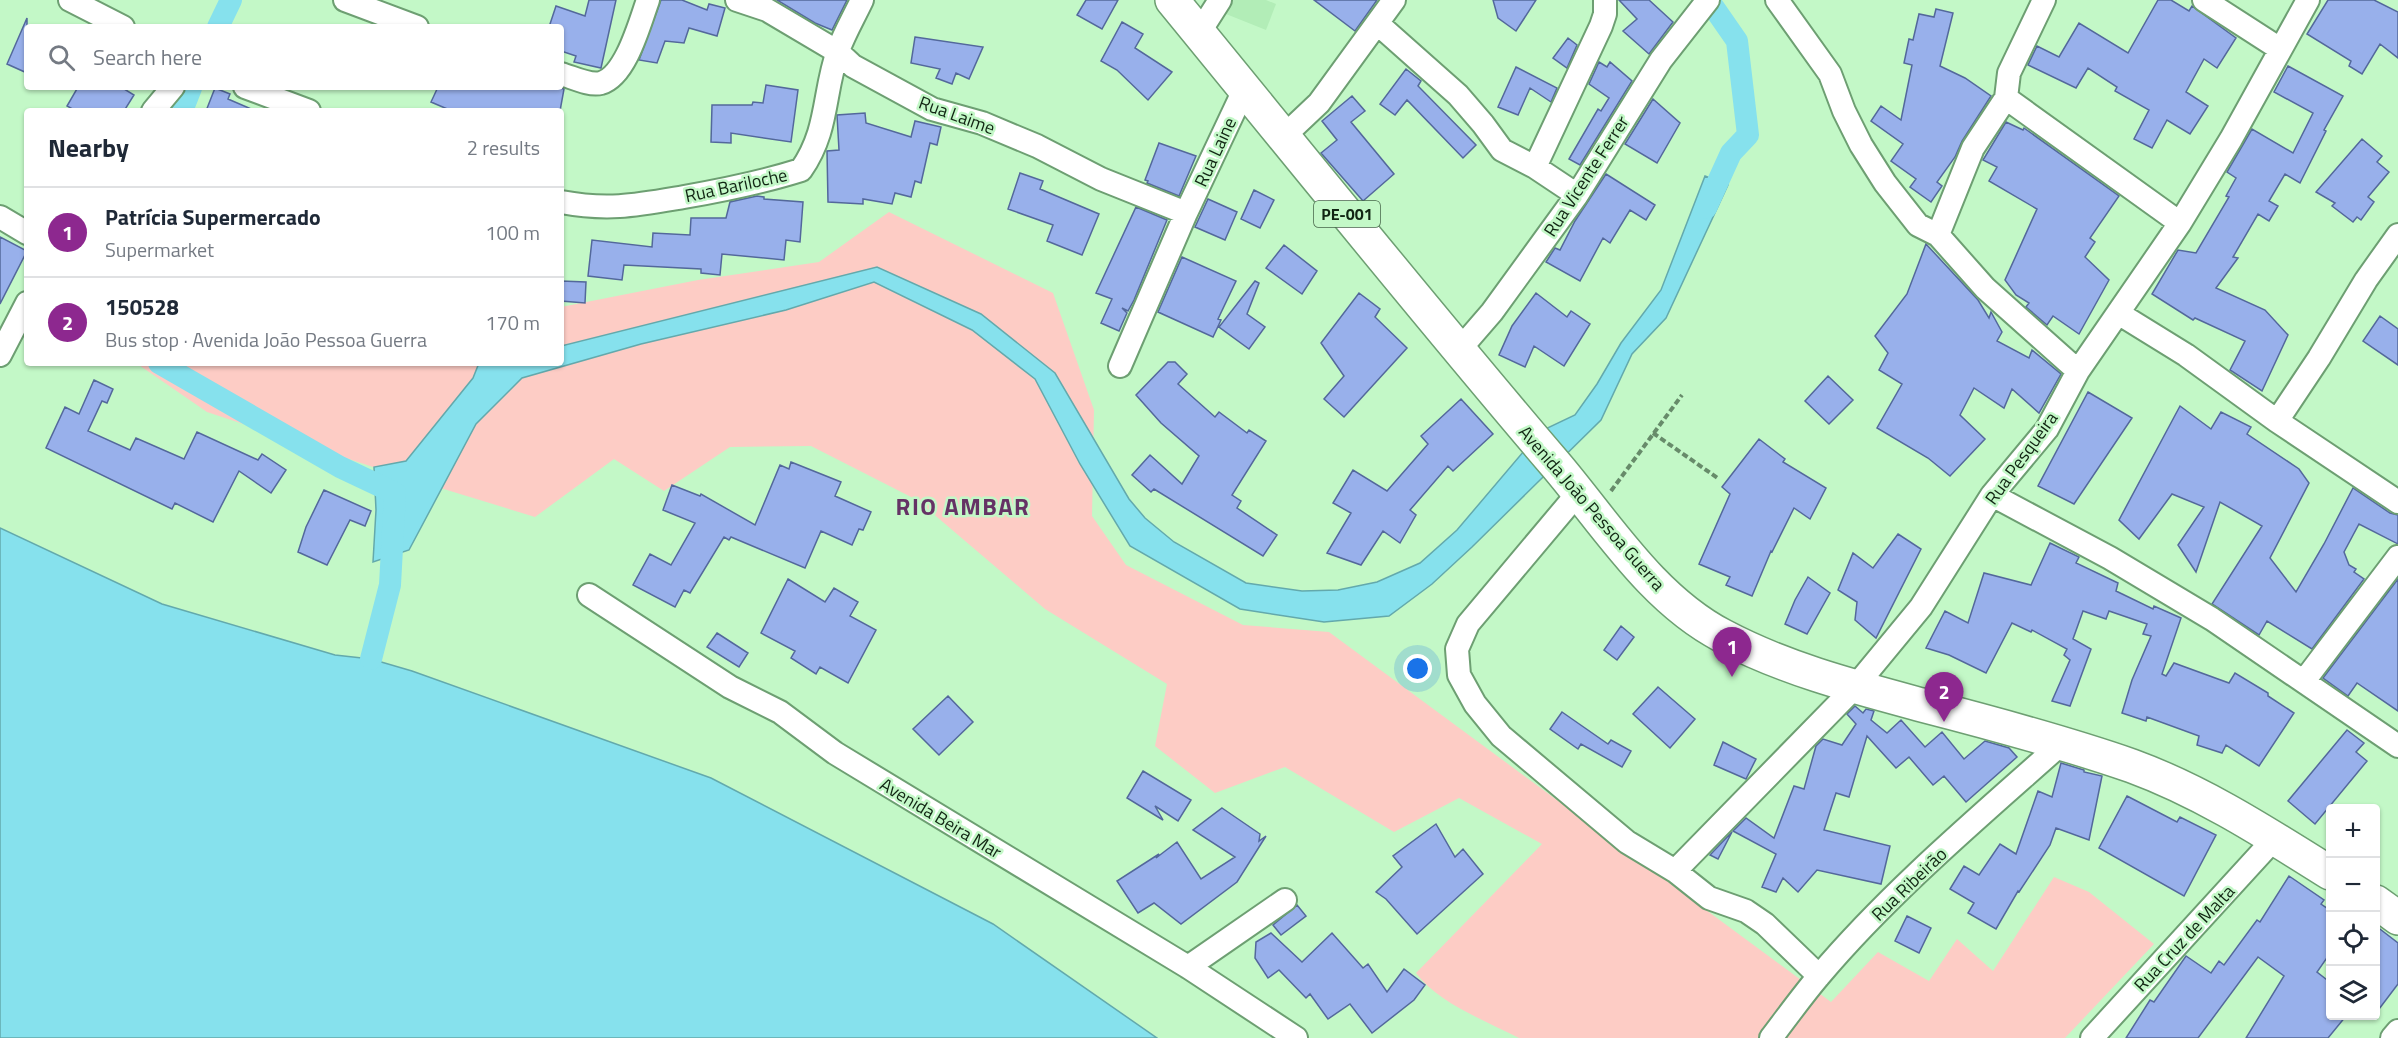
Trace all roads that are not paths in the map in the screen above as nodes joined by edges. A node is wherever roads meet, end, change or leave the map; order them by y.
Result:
1 (70, 0) edge
2 (345, 0) edge
3 (648, 0) edge
4 (737, 0) edge
5 (862, 0) edge
6 (1172, 0) edge
7 (1220, 0) edge
8 (1394, 0) edge
9 (1605, 0) edge
10 (1708, 0) edge
11 (1777, 0) edge
12 (2044, 0) edge
13 (2204, 0) edge
14 (2308, 0) edge
15 (117, 24) edge
16 (409, 24) edge
17 (1378, 24) junction
18 (1198, 33) junction
19 (2280, 49) junction
20 (838, 52) junction
21 (564, 75) edge
22 (170, 90) edge
23 (253, 90) edge
24 (1244, 90) junction
25 (2006, 99) junction
26 (156, 108) edge
27 (301, 108) edge
28 (1283, 137) junction
29 (1535, 167) junction
30 (1577, 195) junction
31 (564, 203) edge
32 (1186, 213) junction
33 (0, 217) edge
34 (2180, 223) junction
35 (24, 231) edge
36 (1938, 235) junction
37 (2398, 235) edge
38 (24, 309) edge
39 (2118, 314) junction
40 (1460, 349) junction
41 (0, 354) edge
42 (1120, 366) dead end
43 (2078, 371) junction
44 (2277, 421) junction
45 (1992, 495) junction
46 (2398, 502) edge
47 (1587, 504) junction
48 (2398, 556) edge
49 (589, 595) dead end
50 (2304, 681) junction
51 (1855, 687) junction
52 (2061, 744) junction
53 (2398, 746) edge
54 (2275, 838) junction
55 (2326, 870) edge
56 (1675, 871) junction
57 (1285, 900) dead end
58 (2380, 905) edge
59 (2398, 918) edge
60 (1188, 967) junction
61 (1819, 976) junction
62 (2398, 1031) edge
63 (1296, 1038) edge
64 (1771, 1038) edge
65 (2092, 1038) edge
66 (2392, 1038) edge

1 - 15 street
2 - 16 street
3 - 21 street
4 - 20 street, Rua Laime
5 - 20 street, Rua Bariloche
6 - 18 main road, Avenida João Pessoa Guerra / PE-001
7 - 18 street
8 - 17 street
9 - 29 street
10 - 30 street, Rua Vicente Ferrer
11 - 36 street
12 - 25 street
13 - 19 street
14 - 19 street, Rua Pesqueira
17 - 28 street
17 - 29 street
18 - 24 main road, Avenida João Pessoa Guerra / PE-001
19 - 34 street, Rua Pesqueira
20 - 31 street, Rua Bariloche
20 - 32 street, Rua Laime
22 - 26 street
23 - 27 street
24 - 28 main road, Avenida João Pessoa Guerra / PE-001
24 - 32 street, Rua Laine
25 - 34 street
25 - 36 street
28 - 40 main road, Avenida João Pessoa Guerra / PE-001
29 - 30 street
30 - 40 street, Rua Vicente Ferrer
32 - 42 street, Rua Laine
33 - 35 street
34 - 39 street, Rua Pesqueira
36 - 43 street
37 - 44 street
38 - 41 street
39 - 43 street, Rua Pesqueira
39 - 44 street
40 - 47 main road, Avenida João Pessoa Guerra / PE-001
43 - 45 street, Rua Pesqueira
44 - 46 street
45 - 50 street
45 - 51 street, Rua Pesqueira
47 - 51 main road, Avenida João Pessoa Guerra
47 - 56 street
48 - 50 street
49 - 60 street, Avenida Beira Mar
50 - 53 street
51 - 52 main road, Avenida João Pessoa Guerra
51 - 56 street, Rua Pesqueira
52 - 54 main road, Avenida João Pessoa Guerra
52 - 61 street, Rua Ribeirão
54 - 55 main road, Avenida João Pessoa Guerra
54 - 65 street, Rua Cruz de Malta
56 - 61 street
57 - 60 street
58 - 59 main road
60 - 63 street, Avenida Beira Mar
61 - 64 street, Rua Ribeirão
62 - 66 street

